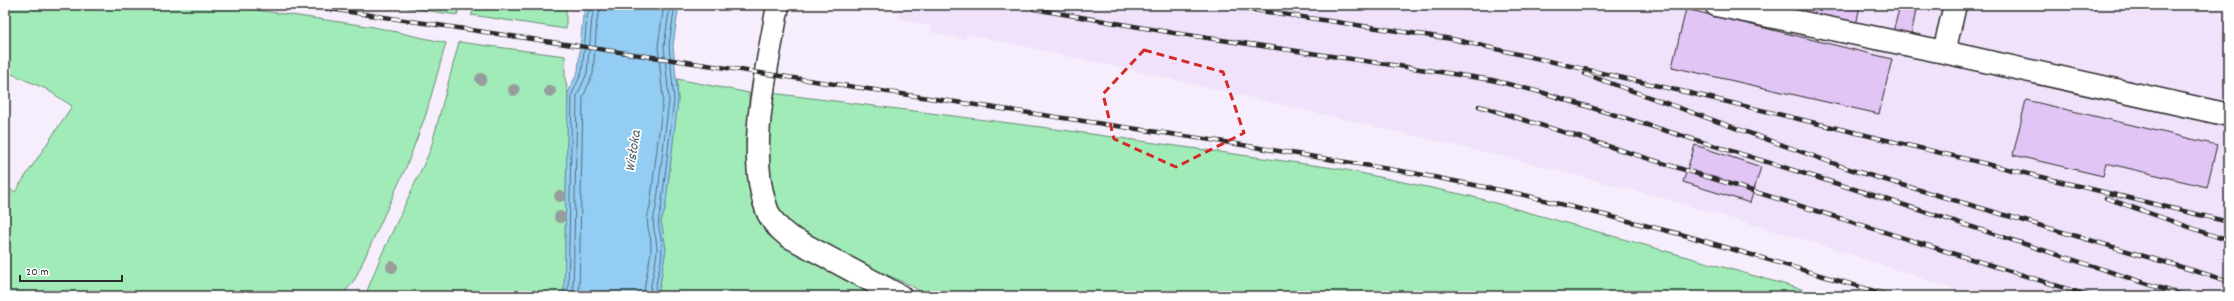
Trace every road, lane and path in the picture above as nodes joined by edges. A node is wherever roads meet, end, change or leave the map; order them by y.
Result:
1 (778, 5) edge
2 (1955, 5) edge
3 (1722, 6) edge
4 (1944, 52) junction
5 (2229, 115) edge
6 (900, 296) edge

1 - 6 lane
2 - 4 lane
3 - 4 lane
4 - 5 lane

